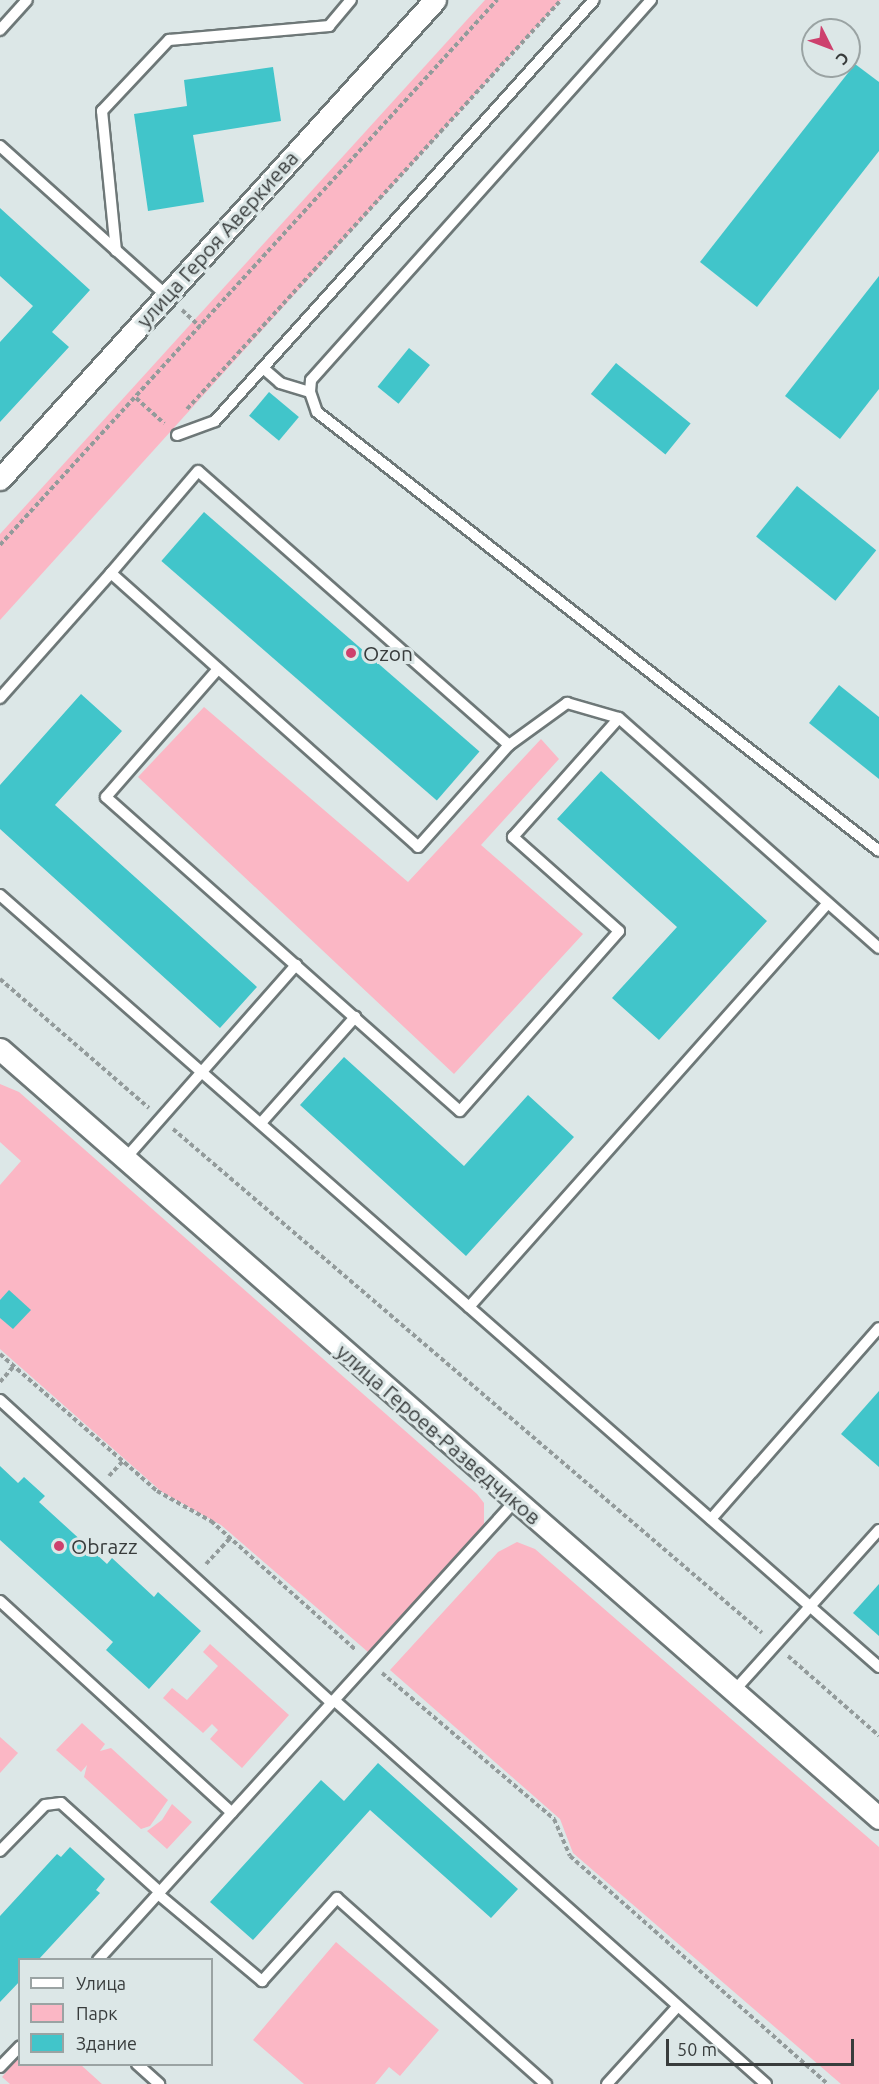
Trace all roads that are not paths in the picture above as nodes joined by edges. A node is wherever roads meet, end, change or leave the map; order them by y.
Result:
1 (27, 0) edge
2 (351, 0) edge
3 (435, 0) edge
4 (594, 0) edge
5 (651, 0) edge
6 (0, 30) edge
7 (0, 146) edge
8 (116, 251) junction
9 (166, 296) junction
10 (262, 368) junction
11 (310, 392) junction
12 (177, 435) road end
13 (0, 478) edge
14 (111, 573) junction
15 (218, 669) junction
16 (0, 698) edge
17 (619, 718) junction
18 (509, 745) junction
19 (879, 850) edge
20 (0, 895) edge
21 (828, 903) junction
22 (879, 948) edge
23 (296, 965) junction
24 (355, 1017) junction
25 (0, 1049) edge
26 (201, 1071) junction
27 (261, 1123) junction
28 (125, 1159) junction
29 (470, 1307) junction
30 (879, 1328) edge
31 (0, 1400) edge
32 (516, 1501) junction
33 (711, 1519) junction
34 (879, 1530) edge
35 (0, 1601) edge
36 (811, 1607) junction
37 (879, 1667) edge
38 (733, 1692) junction
39 (333, 1701) junction
40 (232, 1813) junction
41 (879, 1818) edge
42 (0, 1851) edge
43 (159, 1893) junction
44 (99, 1958) edge
45 (678, 2006) junction
46 (18, 2048) edge
47 (139, 2066) edge
48 (0, 2067) edge
49 (159, 2084) edge
50 (546, 2084) edge
51 (607, 2084) edge
52 (766, 2084) edge

1 - 6 lane
2 - 8 lane
3 - 9 street, улица Героя Аверкиева
4 - 10 lane
5 - 11 lane
7 - 8 lane
8 - 9 lane
9 - 13 street, улица Героя Аверкиева
10 - 11 lane
10 - 12 lane
11 - 19 lane
14 - 15 lane
14 - 16 lane
14 - 18 lane
15 - 18 lane
15 - 23 lane
17 - 18 lane
17 - 21 lane
17 - 24 lane
20 - 26 lane
21 - 22 lane
21 - 29 lane
23 - 24 lane
23 - 26 lane
24 - 27 lane
25 - 28 street, улица Героев-Разведчиков
26 - 27 lane
26 - 28 lane
27 - 29 lane
28 - 32 street, улица Героев-Разведчиков
29 - 33 lane
30 - 33 lane
31 - 39 lane
32 - 38 street, улица Героев-Разведчиков
32 - 39 lane
33 - 36 lane
34 - 36 lane
35 - 40 lane
36 - 37 lane
36 - 38 lane
38 - 41 street, улица Героев-Разведчиков
39 - 40 lane
39 - 45 lane
40 - 43 lane
42 - 43 lane
43 - 44 lane
43 - 50 lane
45 - 51 lane
45 - 52 lane
46 - 48 lane
47 - 49 lane

